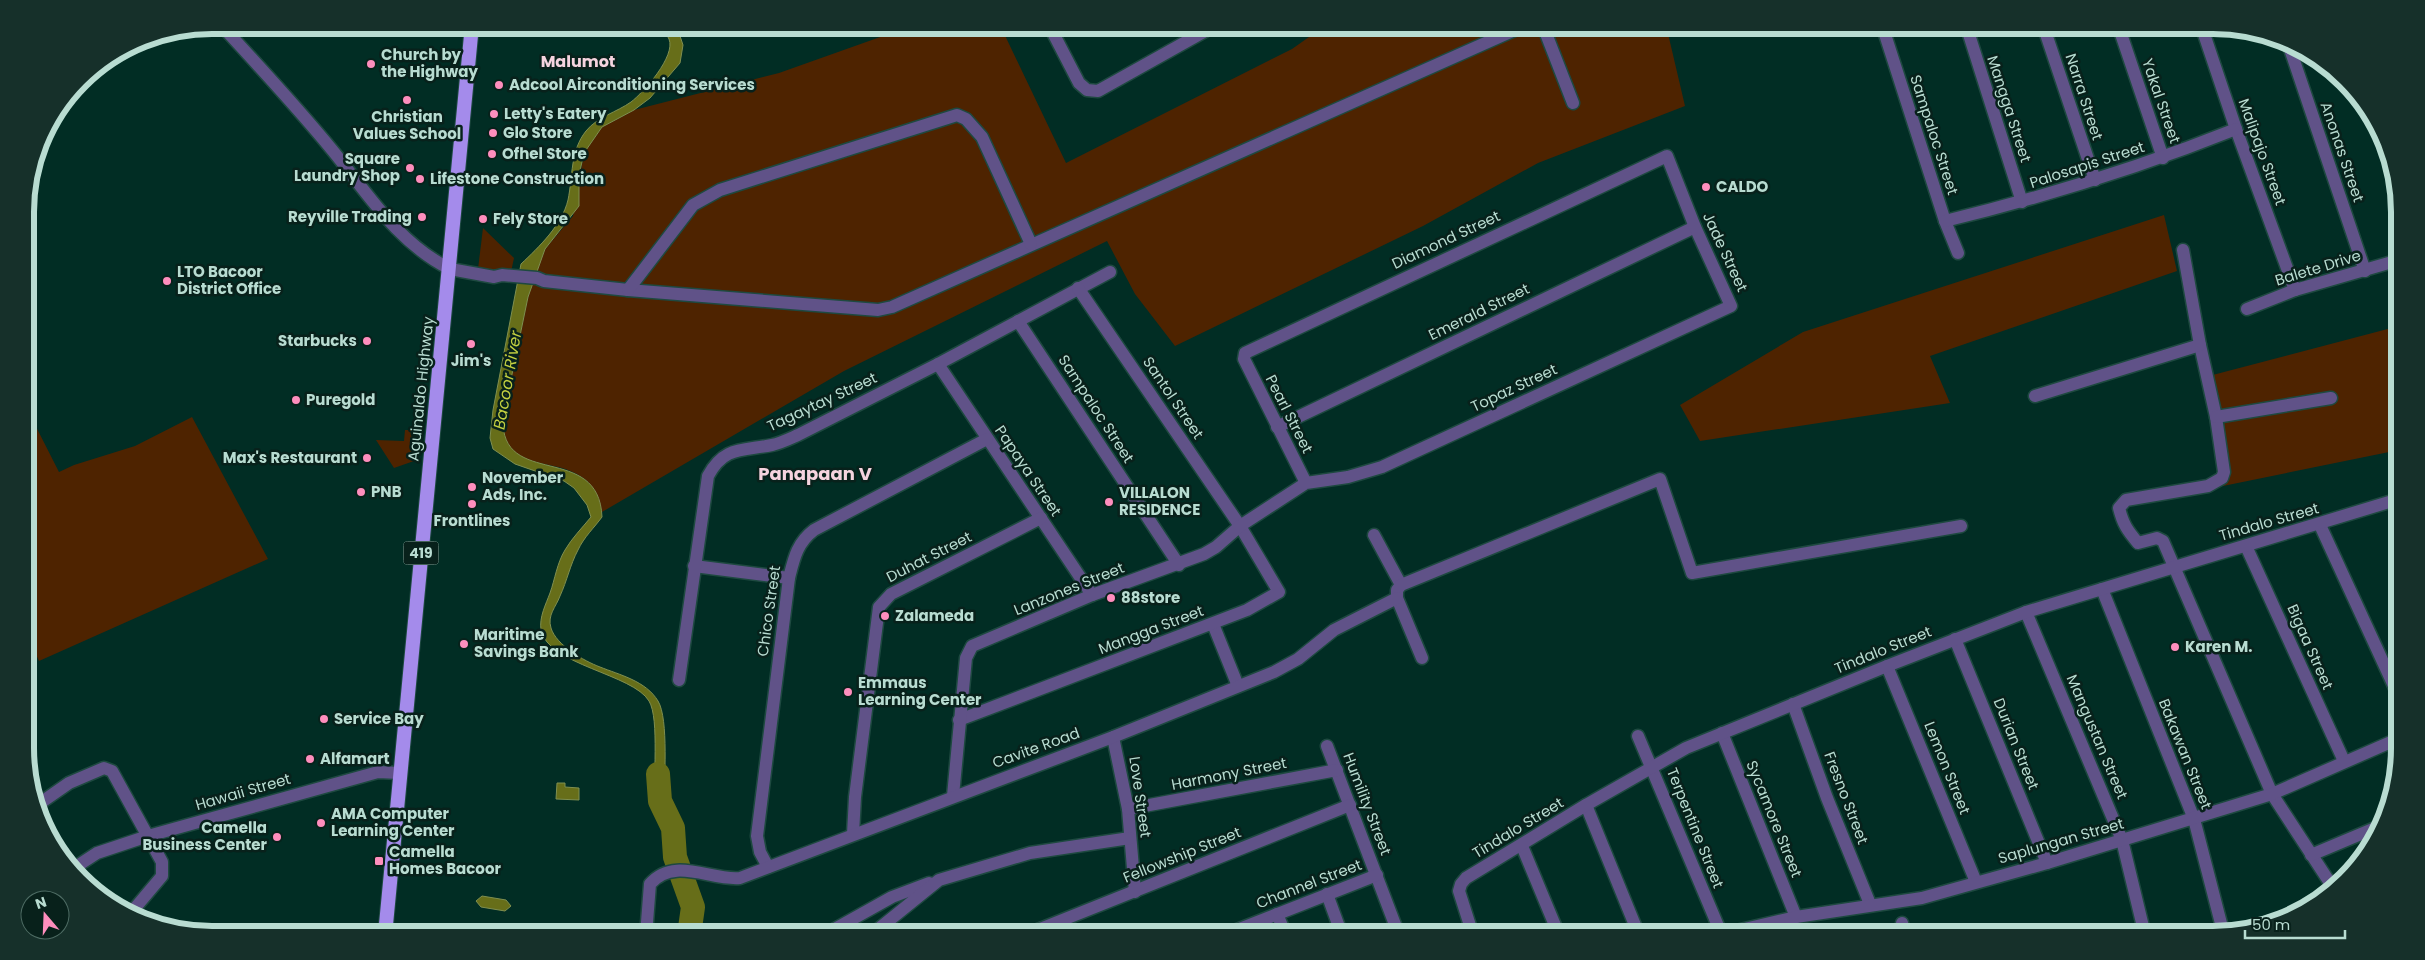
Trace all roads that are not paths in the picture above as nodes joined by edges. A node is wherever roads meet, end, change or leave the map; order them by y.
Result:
1 (229, 34) edge
2 (471, 34) edge
3 (1054, 34) edge
4 (1200, 34) edge
5 (1506, 34) edge
6 (1546, 34) edge
7 (1885, 34) edge
8 (1969, 34) edge
9 (2046, 34) edge
10 (2121, 34) edge
11 (2204, 34) edge
12 (2291, 51) edge
13 (1572, 103) dead end
14 (2236, 129) junction
15 (1667, 156) joint
16 (2163, 158) junction
17 (2095, 180) junction
18 (2022, 202) junction
19 (1945, 222) junction
20 (1695, 227) junction
21 (1031, 244) junction
22 (2183, 250) dead end
23 (1958, 253) dead end
24 (2391, 263) edge
25 (450, 269) junction
26 (2365, 271) junction
27 (1110, 272) dead end
28 (1078, 288) junction
29 (628, 290) junction
30 (2295, 290) junction
31 (1731, 306) joint
32 (2247, 308) dead end
33 (1018, 321) junction
34 (2200, 345) junction
35 (1244, 359) joint
36 (938, 364) junction
37 (2035, 396) dead end
38 (2331, 398) dead end
39 (2216, 416) junction
40 (1277, 427) junction
41 (987, 439) junction
42 (1306, 483) junction
43 (2391, 502) edge
44 (1041, 518) junction
45 (2320, 524) junction
46 (1240, 526) junction
47 (1961, 526) dead end
48 (1374, 535) dead end
49 (2246, 546) junction
50 (1179, 565) junction
51 (694, 566) junction
52 (2174, 567) junction
53 (789, 578) junction
54 (1400, 585) junction
55 (2102, 590) junction
56 (1092, 594) junction
57 (1397, 598) junction
58 (2026, 612) junction
59 (1213, 624) junction
60 (1955, 639) junction
61 (1422, 658) dead end
62 (1887, 666) junction
63 (2391, 679) edge
64 (679, 680) dead end
65 (1238, 686) junction
66 (1793, 704) junction
67 (960, 720) junction
68 (1722, 733) junction
69 (1638, 736) dead end
70 (1113, 737) junction
71 (2391, 742) edge
72 (1327, 746) dead end
73 (2344, 761) junction
74 (1652, 767) junction
75 (1337, 770) junction
76 (400, 773) junction
77 (2272, 794) junction
78 (954, 796) junction
79 (42, 802) edge
80 (1586, 805) junction
81 (1350, 806) junction
82 (1128, 809) junction
83 (2194, 819) junction
84 (2371, 830) edge
85 (853, 834) junction
86 (148, 836) junction
87 (1130, 838) junction
88 (2122, 840) junction
89 (1522, 846) junction
90 (2311, 856) junction
91 (2047, 862) junction
92 (78, 865) edge
93 (768, 867) junction
94 (1377, 875) junction
95 (939, 880) junction
96 (1976, 882) junction
97 (2329, 882) edge
98 (1135, 892) junction
99 (1327, 894) junction
100 (1870, 904) junction
101 (134, 909) edge
102 (1277, 914) junction
103 (1796, 917) junction
104 (385, 926) edge
105 (647, 926) edge
106 (840, 926) edge
107 (882, 926) edge
108 (1048, 926) edge
109 (1246, 926) edge
110 (1282, 926) edge
111 (1339, 926) edge
112 (1396, 926) edge
113 (1470, 926) edge
114 (1554, 926) edge
115 (1635, 926) edge
116 (1717, 926) edge
117 (1756, 926) edge
118 (2143, 926) edge
119 (2222, 926) edge

1 - 25 street
2 - 25 highway, Aguinaldo Highway / 419
3 - 4 street
5 - 21 street
6 - 13 street
7 - 19 street, Sampaloc Street
8 - 18 street, Mangga Street
9 - 17 street, Narra Street
10 - 16 street, Yakal Street
11 - 14 street, Malipajo Street
12 - 26 street, Anonas Street
14 - 16 street, Palosapis Street
14 - 30 street, Malipajo Street
15 - 20 street, Jade Street
15 - 35 street, Diamond Street
16 - 17 street, Palosapis Street
17 - 18 street, Palosapis Street
18 - 19 street, Palosapis Street
19 - 23 street, Sampaloc Street
20 - 31 street, Jade Street
20 - 40 street, Emerald Street
21 - 29 street
21 - 29 street
22 - 34 street
24 - 26 street, Balete Drive
25 - 29 street
25 - 76 highway, Aguinaldo Highway / 419
26 - 30 street, Balete Drive
27 - 28 street, Tagaytay Street
28 - 33 street, Tagaytay Street
28 - 46 street, Santol Street
30 - 32 street, Balete Drive
31 - 42 street, Topaz Street
33 - 36 street, Tagaytay Street
33 - 50 street, Sampaloc Street
34 - 37 street
34 - 39 street
35 - 40 street, Pearl Street
36 - 41 street, Papaya Street
36 - 51 street, Tagaytay Street
38 - 39 street
39 - 52 street
40 - 42 street, Pearl Street
41 - 44 street, Papaya Street
41 - 53 street, Chico Street
42 - 46 street, Lanzones Street
43 - 45 street, Tindalo Street
44 - 56 street, Papaya Street
44 - 85 street, Duhat Street
45 - 49 street, Tindalo Street
45 - 63 street
46 - 50 street, Lanzones Street
46 - 59 street, Mangga Street
47 - 54 street
48 - 54 street
49 - 52 street, Tindalo Street
49 - 73 street, Bigaa Street
50 - 56 street, Lanzones Street
51 - 53 street
51 - 64 street, Tagaytay Street
52 - 55 street, Tindalo Street
52 - 77 street
53 - 93 street, Chico Street
54 - 57 street
55 - 58 street, Tindalo Street
55 - 83 street, Bakawan Street
56 - 67 street, Lanzones Street
57 - 61 street
57 - 65 street, Cavite Road
58 - 60 street, Tindalo Street
58 - 88 street, Mangustan Street
59 - 65 street
59 - 67 street, Mangga Street
60 - 62 street, Tindalo Street
60 - 91 street, Durian Street
62 - 66 street, Tindalo Street
62 - 96 street, Lemon Street
65 - 70 street, Cavite Road
66 - 68 street, Tindalo Street
66 - 100 street, Fresno Street
67 - 78 street, Lanzones Street
68 - 74 street, Tindalo Street
68 - 103 street, Sycamore Street
69 - 74 street, Terpentine Street
70 - 78 street, Cavite Road
70 - 82 street, Love Street
71 - 73 street, Saplungan Street
72 - 75 street, Humility Street
73 - 77 street, Saplungan Street
74 - 80 street, Tindalo Street
74 - 116 street, Terpentine Street
75 - 81 street, Humility Street
75 - 82 street, Harmony Street
76 - 86 street, Hawaii Street
76 - 104 highway, Aguinaldo Highway / 419
77 - 83 street, Saplungan Street
77 - 90 street
78 - 85 street, Cavite Road
79 - 86 street
80 - 89 street, Tindalo Street
80 - 115 street
81 - 94 street, Humility Street
81 - 98 street, Fellowship Street
82 - 87 street, Love Street
83 - 88 street, Saplungan Street
83 - 119 street, Bakawan Street
84 - 90 street
85 - 93 street, Cavite Road
86 - 92 street, Hawaii Street
86 - 101 street
87 - 95 street
87 - 98 street, Love Street
88 - 91 street, Saplungan Street
88 - 118 street, Mangustan Street
89 - 113 street, Tindalo Street
89 - 114 street
90 - 97 street
91 - 96 street, Saplungan Street
93 - 105 street, Cavite Road
94 - 99 street, Channel Street
94 - 112 street, Humility Street
95 - 106 street
95 - 107 street
96 - 100 street, Saplungan Street
98 - 108 street, Fellowship Street
99 - 102 street, Channel Street
99 - 111 street
100 - 103 street, Saplungan Street
102 - 109 street, Channel Street
102 - 110 street
103 - 117 street, Saplungan Street

